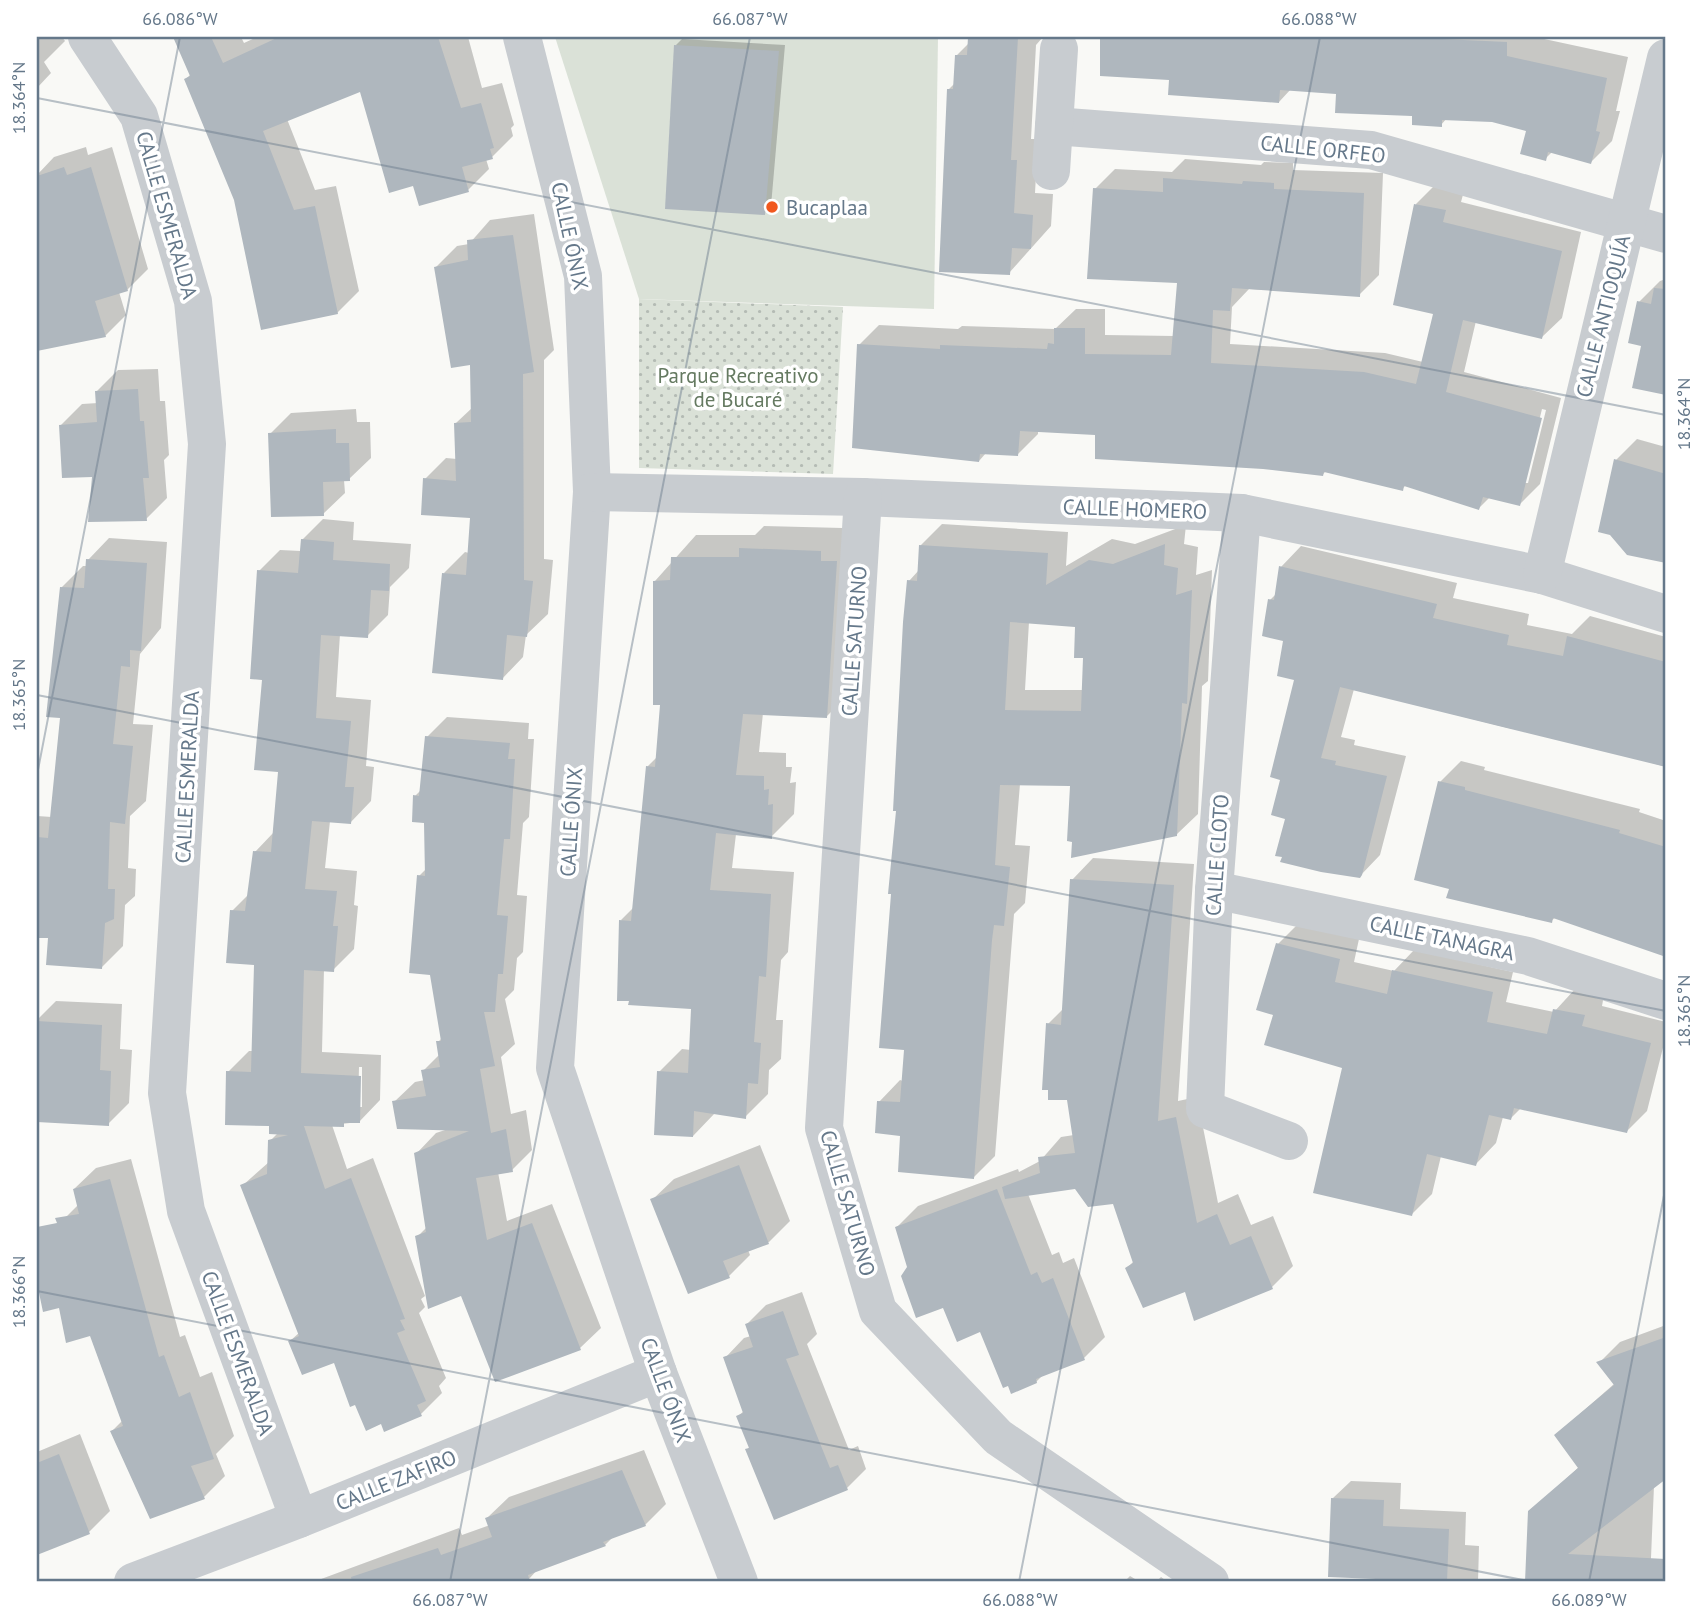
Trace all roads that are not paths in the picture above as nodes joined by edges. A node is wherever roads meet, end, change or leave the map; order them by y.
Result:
1 (87, 37) edge
2 (522, 37) edge
3 (1059, 49) dead end
4 (1666, 58) edge
5 (1054, 126) junction
6 (1051, 171) dead end
7 (1626, 223) junction
8 (1666, 234) edge
9 (592, 492) junction
10 (863, 497) junction
11 (1242, 513) junction
12 (1542, 575) junction
13 (1666, 614) edge
14 (1214, 890) junction
15 (1666, 1001) edge
16 (1289, 1141) dead end
17 (658, 1373) junction
18 (299, 1519) junction
19 (133, 1582) edge
20 (739, 1582) edge
21 (1210, 1582) edge

1 - 18 street, CALLE ESMERALDA
2 - 9 street, CALLE ÓNIX
3 - 5 street
4 - 7 street, CALLE ANTIOQUÍA
5 - 6 street
5 - 7 street, CALLE ORFEO
7 - 8 street, CALLE ORFEO
7 - 12 street, CALLE ANTIOQUÍA
9 - 10 street, CALLE HOMERO
9 - 17 street, CALLE ÓNIX
10 - 11 street, CALLE HOMERO
10 - 21 street, CALLE SATURNO
11 - 12 street, CALLE HOMERO
11 - 14 street, CALLE CLOTO
12 - 13 street, CALLE HOMERO
14 - 15 street, CALLE TANAGRA
14 - 16 street, CALLE CLOTO
17 - 18 street, CALLE ZAFIRO
17 - 20 street, CALLE ÓNIX
18 - 19 street, CALLE ZAFIRO

